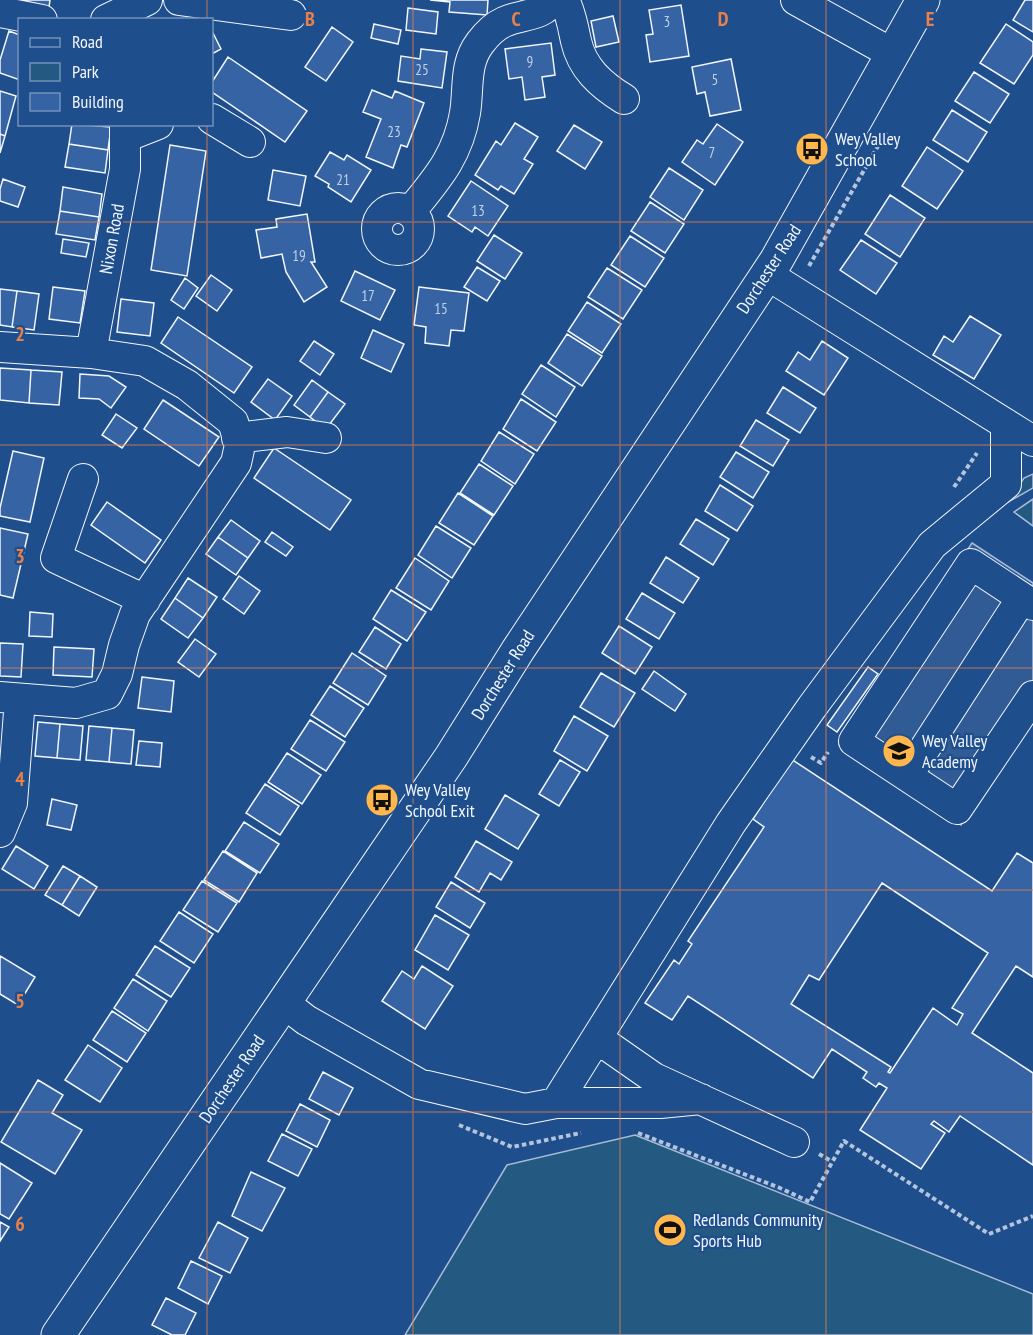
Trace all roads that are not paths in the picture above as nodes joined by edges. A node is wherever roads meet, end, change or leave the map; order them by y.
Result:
1 (147, 0) edge
2 (179, 0) edge
3 (552, 0) edge
4 (564, 0) edge
5 (796, 0) edge
6 (923, 0) edge
7 (0, 12) edge
8 (291, 15) dead end
9 (32, 18) edge
10 (110, 18) edge
11 (893, 54) junction
12 (624, 99) dead end
13 (213, 120) edge
14 (149, 126) edge
15 (125, 131) edge
16 (250, 142) dead end
17 (410, 212) dead end
18 (766, 274) junction
19 (0, 347) edge
20 (91, 353) junction
21 (1006, 424) junction
22 (237, 438) junction
23 (326, 438) dead end
24 (1033, 441) edge
25 (83, 479) dead end
26 (918, 565) junction
27 (954, 590) junction
28 (144, 600) junction
29 (1028, 601) edge
30 (1033, 696) edge
31 (10, 698) edge
32 (907, 776) junction
33 (0, 832) edge
34 (284, 1003) junction
35 (598, 1039) junction
36 (701, 1099) junction
37 (556, 1103) junction
38 (794, 1142) dead end
39 (58, 1335) edge

1 - 10 street
2 - 8 street
3 - 17 street
4 - 12 street
5 - 11 street
6 - 11 main road, Dorchester Road
7 - 9 street
11 - 18 main road, Dorchester Road
13 - 16 street
14 - 15 street
15 - 20 street, Nixon Road
18 - 21 street
18 - 34 main road, Dorchester Road
19 - 20 street
20 - 22 street
21 - 24 street
21 - 26 street
22 - 23 street
22 - 28 street
25 - 28 street
26 - 27 street
26 - 35 street
27 - 29 street
27 - 32 street
28 - 31 street
29 - 32 street
30 - 32 street
31 - 33 street
34 - 37 street
34 - 39 main road, Dorchester Road
35 - 36 street
35 - 37 street
36 - 37 street
36 - 38 street

